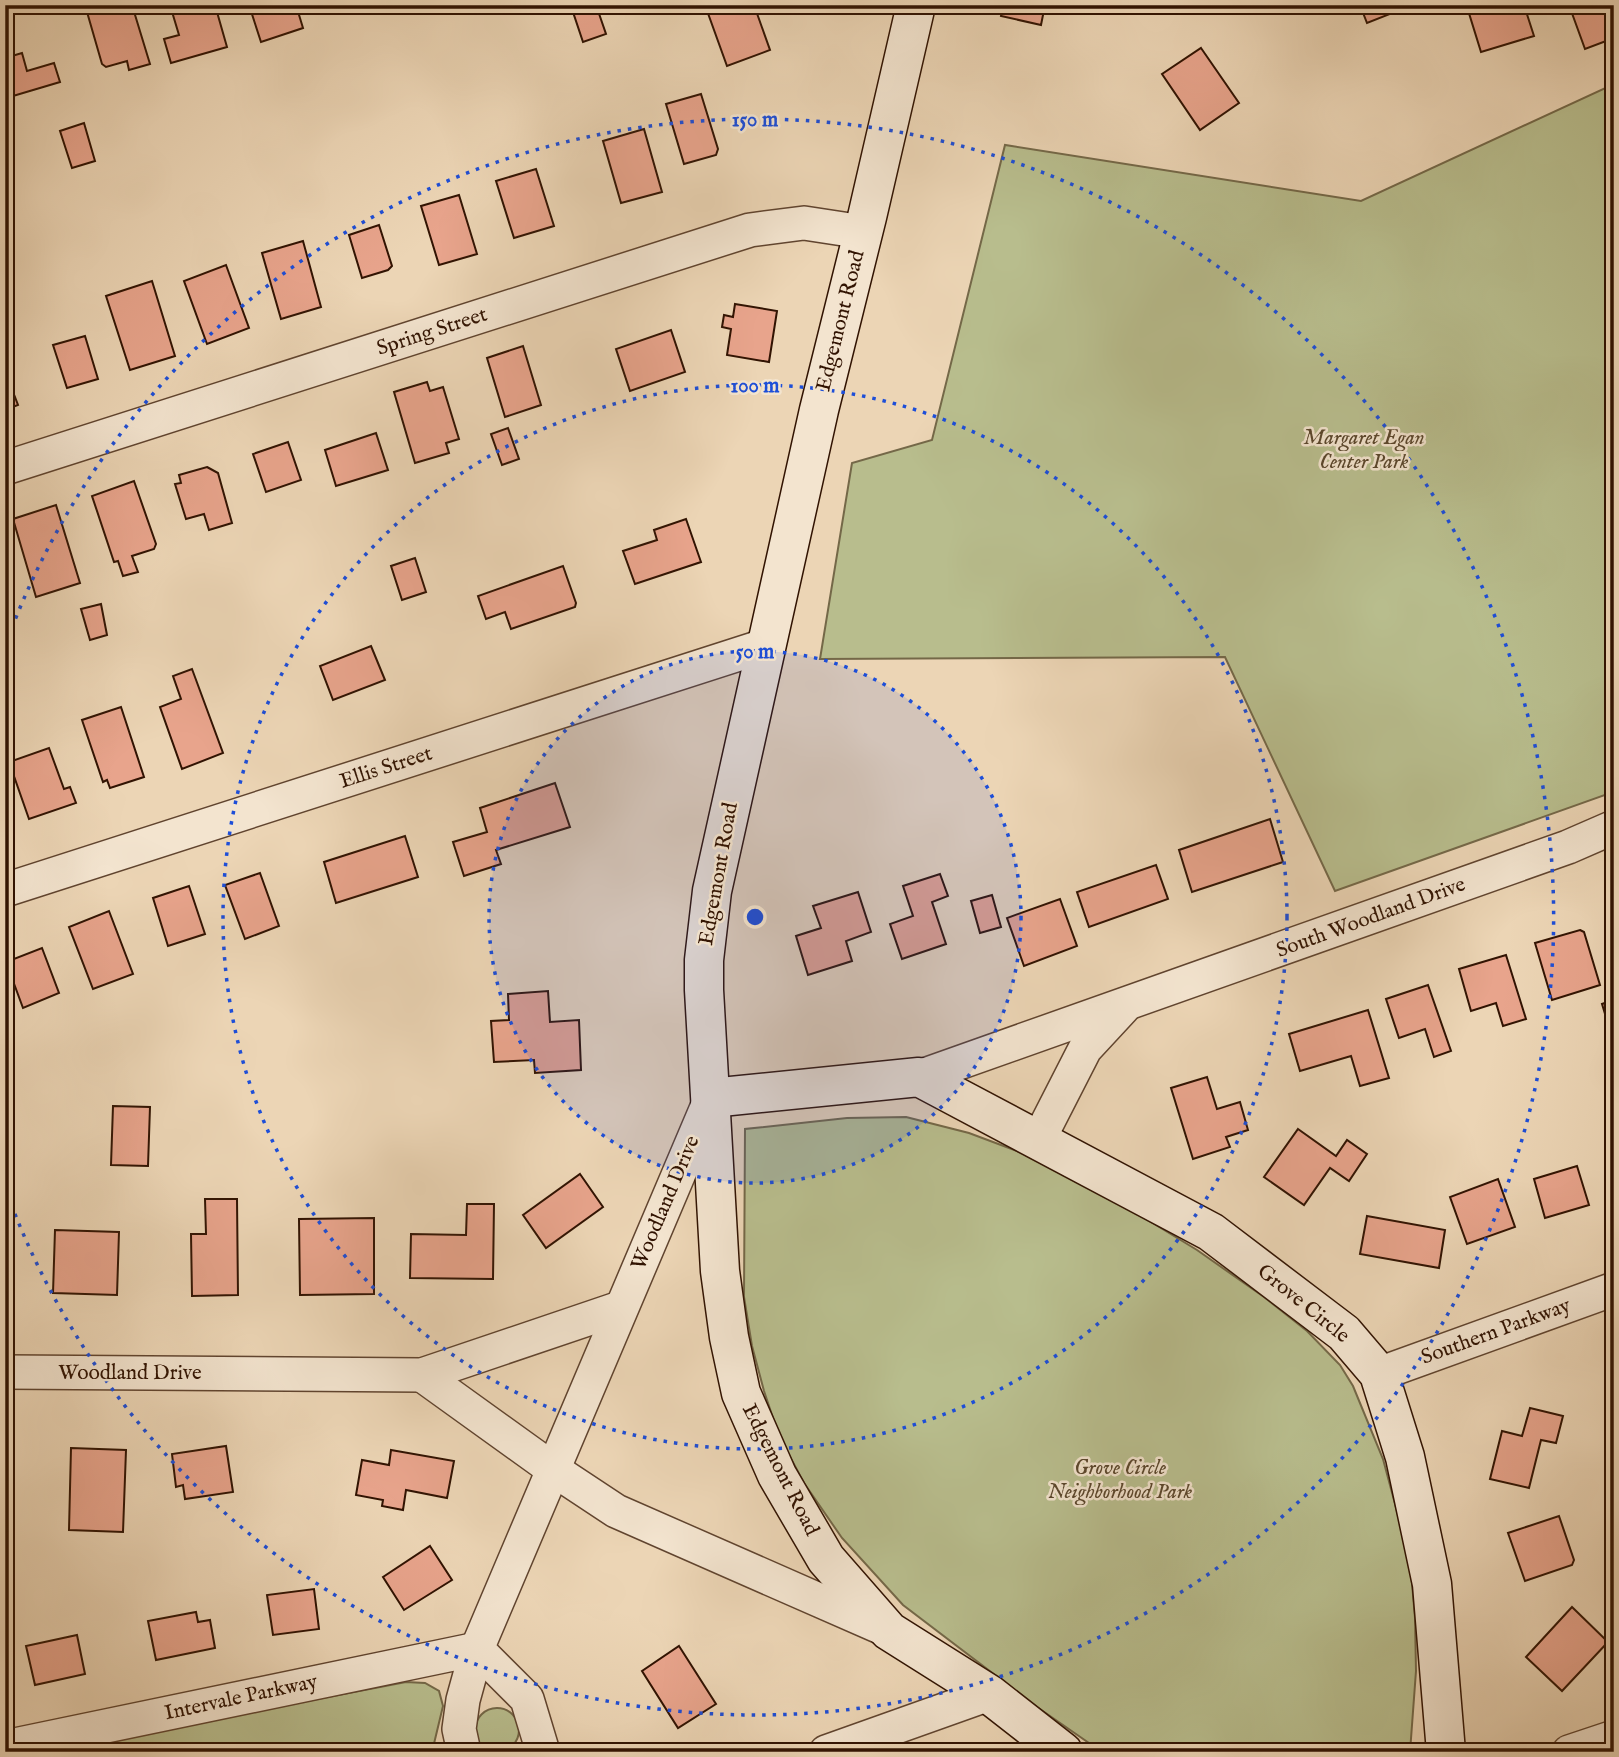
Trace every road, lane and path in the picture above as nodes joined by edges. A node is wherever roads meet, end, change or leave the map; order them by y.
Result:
1 (916, 5) edge
2 (863, 232) junction
3 (5, 468) edge
4 (767, 645) junction
5 (1614, 827) edge
6 (5, 890) edge
7 (1128, 1005) junction
8 (919, 1077) junction
9 (711, 1098) junction
10 (1039, 1139) junction
11 (1614, 1289) edge
12 (620, 1308) junction
13 (5, 1373) edge
14 (1379, 1374) junction
15 (422, 1375) junction
16 (554, 1470) junction
17 (889, 1631) junction
18 (477, 1649) junction
19 (989, 1694) junction
20 (1614, 1737) edge
21 (5, 1747) edge
22 (464, 1752) edge
23 (543, 1752) edge
24 (826, 1752) edge
25 (1063, 1752) edge
26 (1446, 1752) edge
27 (1569, 1752) edge

1 - 2 street, Edgemont Road
2 - 3 street, Spring Street
2 - 4 street, Edgemont Road
4 - 6 street, Ellis Street
4 - 9 street, Edgemont Road
5 - 7 street, South Woodland Drive
7 - 8 street, South Woodland Drive
7 - 10 street, South Woodland Drive
8 - 9 street
8 - 10 street, Grove Circle
9 - 12 street, Woodland Drive
9 - 17 street, Edgemont Road
10 - 14 street, Grove Circle
11 - 14 street, Southern Parkway
12 - 15 street, Woodland Drive
12 - 16 street
13 - 15 street, Woodland Drive
14 - 26 street, Grove Circle
15 - 16 street
16 - 17 street
16 - 18 street
17 - 19 street, Edgemont Road
18 - 21 street, Intervale Parkway
18 - 22 street
18 - 23 street
19 - 24 street
19 - 25 street, Edgemont Road
20 - 27 street

